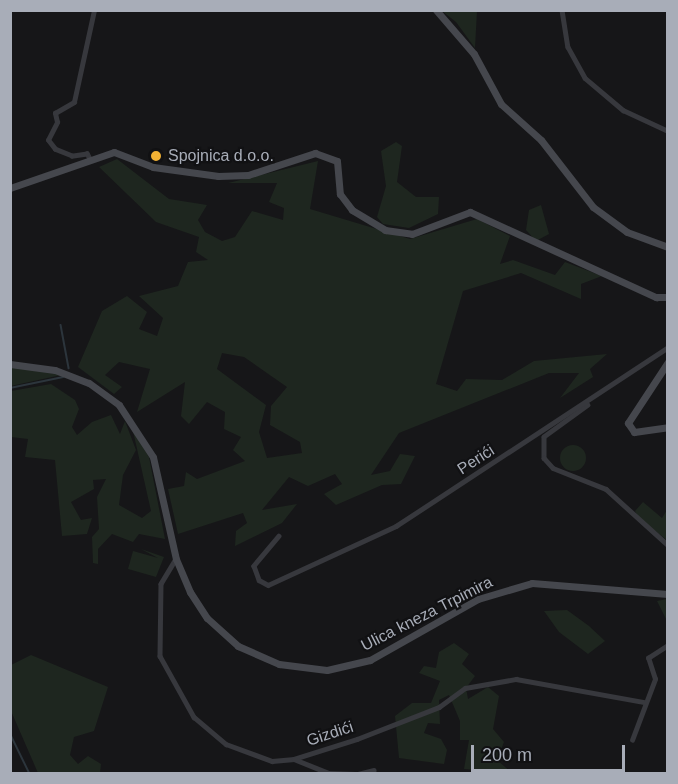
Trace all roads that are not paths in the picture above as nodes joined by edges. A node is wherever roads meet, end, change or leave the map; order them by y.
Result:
1 (94, 10) edge
2 (436, 10) edge
3 (562, 10) edge
4 (668, 131) edge
5 (90, 160) junction
6 (10, 188) edge
7 (668, 247) edge
8 (668, 297) edge
9 (668, 347) edge
10 (668, 362) edge
11 (10, 364) edge
12 (597, 399) junction
13 (668, 427) edge
14 (279, 537) dead end
15 (668, 545) edge
16 (176, 559) junction
17 (668, 594) edge
18 (668, 645) edge
19 (644, 702) junction
20 (632, 740) dead end
21 (294, 759) junction
22 (374, 770) dead end
23 (356, 774) edge

1 - 5 street
2 - 7 street
3 - 4 street
5 - 6 street
5 - 8 street
9 - 12 street, Perići
10 - 13 street
11 - 16 street
12 - 14 street, Perići
12 - 15 street
16 - 17 street, Ulica kneza Trpimira
16 - 21 street, Gizdići
18 - 19 street
19 - 20 street
19 - 21 street, Gizdići
21 - 23 street
22 - 23 street

